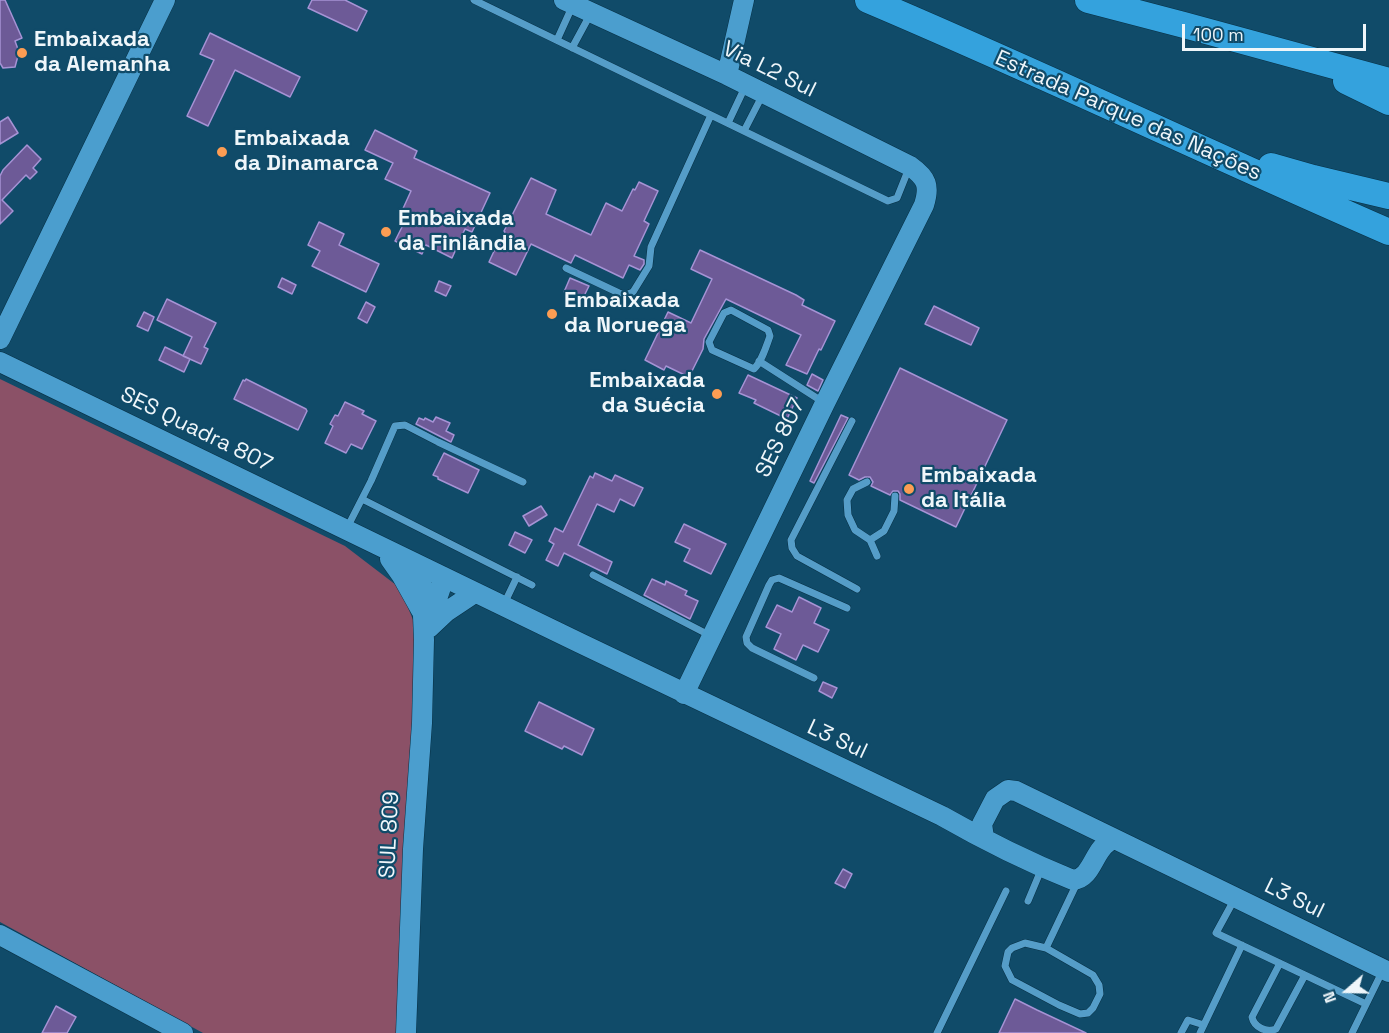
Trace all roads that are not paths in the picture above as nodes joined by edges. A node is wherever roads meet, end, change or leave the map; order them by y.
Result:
1 (165, 0) edge
2 (474, 0) edge
3 (868, 0) edge
4 (1088, 0) edge
5 (742, 3) edge
6 (576, 6) edge
7 (557, 40) junction
8 (572, 48) junction
9 (1288, 53) junction
10 (726, 75) junction
11 (1389, 81) edge
12 (755, 89) junction
13 (1389, 102) edge
14 (711, 115) junction
15 (728, 123) junction
16 (744, 131) junction
17 (1181, 140) junction
18 (910, 166) junction
19 (1389, 196) edge
20 (924, 205) joint
21 (1389, 232) edge
22 (566, 268) dead end
23 (0, 339) edge
24 (759, 361) junction
25 (0, 362) edge
26 (825, 403) junction
27 (852, 421) dead end
28 (523, 482) dead end
29 (867, 482) dead end
30 (895, 496) dead end
31 (362, 499) junction
32 (346, 530) junction
33 (870, 540) junction
34 (371, 542) junction
35 (877, 556) dead end
36 (390, 559) junction
37 (593, 575) dead end
38 (517, 577) junction
39 (432, 580) junction
40 (532, 585) dead end
41 (857, 589) dead end
42 (476, 596) junction
43 (503, 606) junction
44 (847, 608) dead end
45 (425, 628) junction
46 (711, 636) junction
47 (814, 678) dead end
48 (684, 694) junction
49 (978, 831) junction
50 (1106, 840) junction
51 (1042, 867) junction
52 (1079, 880) junction
53 (1006, 891) dead end
54 (1235, 897) junction
55 (1028, 901) dead end
56 (0, 935) edge
57 (1242, 945) junction
58 (1046, 948) junction
59 (1280, 963) junction
60 (1386, 971) edge
61 (1305, 975) junction
62 (1366, 1004) junction
63 (1204, 1025) junction
64 (183, 1033) edge
65 (406, 1033) edge
66 (937, 1033) edge
67 (1181, 1033) edge
68 (1200, 1033) edge
69 (1352, 1033) edge

1 - 23 street
2 - 7 lane
3 - 17 highway, Estrada Parque das Nações
4 - 9 highway
5 - 10 street
6 - 7 lane
6 - 8 lane
6 - 10 street, Via L2 Sul
7 - 8 lane
8 - 14 lane
9 - 11 highway
9 - 13 highway
10 - 12 street, Via L2 Sul
12 - 15 lane
12 - 16 lane
12 - 18 street, Via L2 Sul
14 - 15 lane
14 - 22 lane
15 - 16 lane
16 - 18 lane
17 - 19 highway
17 - 21 highway, Estrada Parque das Nações
18 - 20 street, Via L2 Sul
20 - 26 street, SES 807
24 - 24 lane
24 - 26 lane
25 - 32 street, SES Quadra 807
26 - 46 street, SES 807
27 - 41 lane
28 - 31 lane
29 - 33 lane
30 - 33 lane
31 - 32 lane
31 - 38 lane
32 - 34 street, SES Quadra 807
33 - 35 lane
34 - 36 street, SES Quadra 807
34 - 39 street, SES Quadra 807
36 - 39 street, SES Quadra 807
36 - 45 street
37 - 46 lane
38 - 40 lane
38 - 43 lane
39 - 42 street, SES Quadra 807
39 - 45 street, SUL 809
42 - 43 street, SES Quadra 807
42 - 45 street
43 - 48 street, SES Quadra 807
44 - 47 lane
45 - 65 street, SUL 809
46 - 48 street, SES 807
48 - 49 street, L3 Sul
49 - 50 street, L3 Sul
49 - 51 street, L3 Sul
50 - 52 street
50 - 54 street, L3 Sul
51 - 52 street, L3 Sul
51 - 55 lane
52 - 58 lane
53 - 66 lane
54 - 57 lane
54 - 60 street, L3 Sul
56 - 64 street
57 - 59 lane
57 - 63 lane
58 - 58 lane
59 - 61 lane
59 - 61 lane
60 - 62 lane
61 - 62 lane
62 - 69 lane
63 - 67 lane
63 - 68 lane

